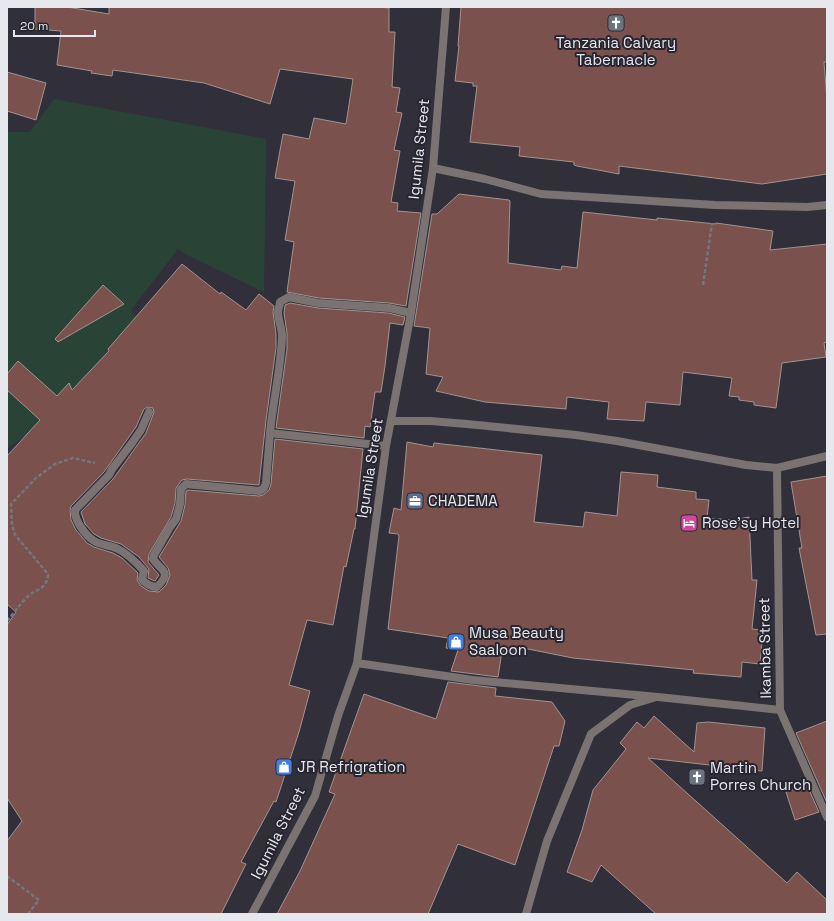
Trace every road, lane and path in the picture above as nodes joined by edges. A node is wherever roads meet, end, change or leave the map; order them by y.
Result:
1 (446, 7) edge
2 (433, 168) junction
3 (827, 204) edge
4 (714, 205) junction
5 (703, 285) dead end
6 (411, 313) junction
7 (149, 412) dead end
8 (391, 421) junction
9 (270, 433) junction
10 (386, 446) junction
11 (827, 456) edge
12 (777, 468) junction
13 (112, 469) junction
14 (7, 621) edge
15 (357, 663) junction
16 (658, 697) junction
17 (780, 710) junction
18 (827, 817) edge
19 (7, 876) edge
20 (28, 914) edge
21 (252, 914) edge
22 (526, 914) edge

1 - 2 street, Igumila Street
2 - 4 street
2 - 6 street, Igumila Street
3 - 4 street
4 - 5 path
6 - 8 street, Igumila Street
6 - 9 street
7 - 13 street
8 - 10 street, Igumila Street
8 - 12 street
9 - 10 street
9 - 13 street
10 - 15 street, Igumila Street
11 - 12 street
12 - 17 street, Ikamba Street
13 - 14 path
15 - 16 street
15 - 21 street, Igumila Street
16 - 17 street
16 - 22 street
17 - 18 street, Ikamba Street
19 - 20 path

